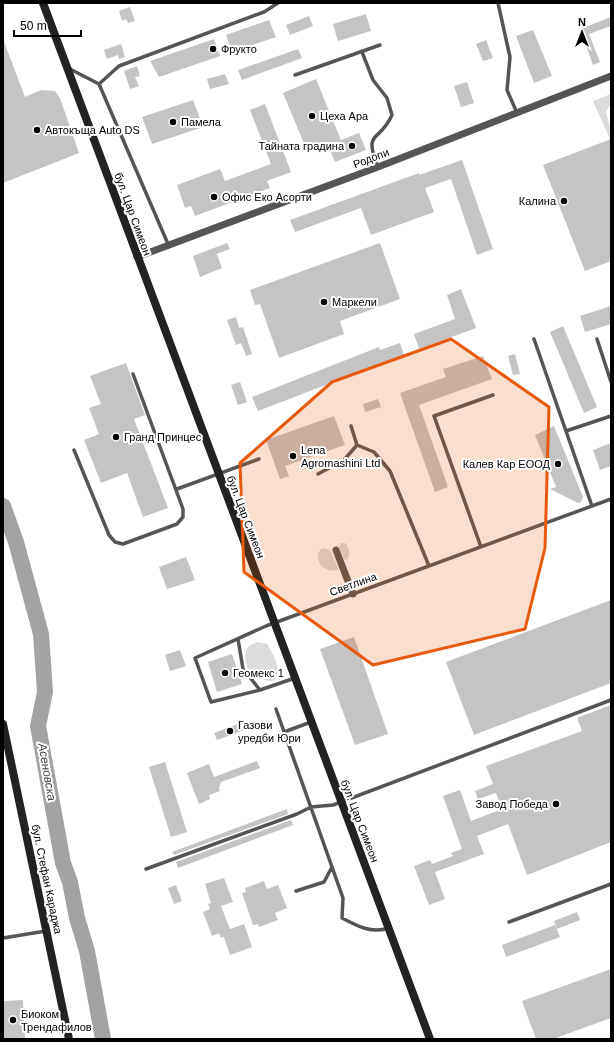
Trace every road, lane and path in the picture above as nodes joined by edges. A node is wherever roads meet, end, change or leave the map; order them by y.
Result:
1 (43, 3) edge
2 (278, 3) edge
3 (498, 3) edge
4 (380, 45) dead end
5 (362, 52) junction
6 (67, 67) junction
7 (295, 75) dead end
8 (611, 76) edge
9 (99, 84) junction
10 (517, 113) junction
11 (378, 167) junction
12 (168, 244) junction
13 (136, 257) junction
14 (534, 339) dead end
15 (597, 339) dead end
16 (133, 374) dead end
17 (611, 382) edge
18 (493, 395) dead end
19 (611, 416) edge
20 (351, 426) dead end
21 (566, 431) junction
22 (357, 445) junction
23 (74, 450) dead end
24 (259, 459) dead end
25 (318, 474) dead end
26 (218, 475) junction
27 (177, 489) junction
28 (611, 499) edge
29 (592, 506) junction
30 (481, 546) junction
31 (336, 550) dead end
32 (429, 566) junction
33 (353, 594) junction
34 (274, 623) junction
35 (238, 639) junction
36 (295, 678) junction
37 (260, 690) junction
38 (611, 700) edge
39 (276, 709) dead end
40 (311, 722) junction
41 (3, 724) edge
42 (284, 732) junction
43 (341, 802) junction
44 (311, 807) junction
45 (332, 867) junction
46 (146, 869) dead end
47 (611, 884) edge
48 (296, 891) dead end
49 (509, 922) dead end
50 (388, 928) junction
51 (46, 931) junction
52 (3, 938) edge
53 (428, 1038) edge
54 (69, 1039) edge

1 - 6 main road, бул. Цар Симеон
2 - 9 lane
3 - 10 lane
4 - 5 lane
5 - 7 lane
5 - 11 lane
6 - 9 lane
6 - 13 main road, бул. Цар Симеон
8 - 10 street, Родопи
9 - 12 lane
10 - 11 street, Родопи
11 - 12 street, Родопи
12 - 13 street, Родопи
13 - 26 main road, бул. Цар Симеон
14 - 21 lane
15 - 17 lane
16 - 27 lane
18 - 30 lane
19 - 21 lane
20 - 22 lane
21 - 29 lane
22 - 25 lane
22 - 32 lane
23 - 27 lane
24 - 26 lane
26 - 27 lane
26 - 34 main road, бул. Цар Симеон
28 - 29 lane, Светлина
29 - 30 lane, Светлина
30 - 32 lane, Светлина
31 - 33 street
32 - 33 lane, Светлина
33 - 34 lane, Светлина
34 - 35 lane, Светлина
34 - 36 main road, бул. Цар Симеон
35 - 37 lane
35 - 37 lane, Светлина
36 - 37 lane
36 - 40 main road, бул. Цар Симеон
38 - 43 lane
39 - 42 lane
40 - 42 lane
40 - 43 main road, бул. Цар Симеон
41 - 51 main road, бул. Стефан Караджа
42 - 44 lane
43 - 44 lane
43 - 50 main road, бул. Цар Симеон
44 - 45 lane
44 - 46 lane
45 - 48 lane
45 - 50 lane
47 - 49 lane
50 - 53 main road, бул. Цар Симеон
51 - 52 lane
51 - 54 main road, бул. Стефан Караджа

